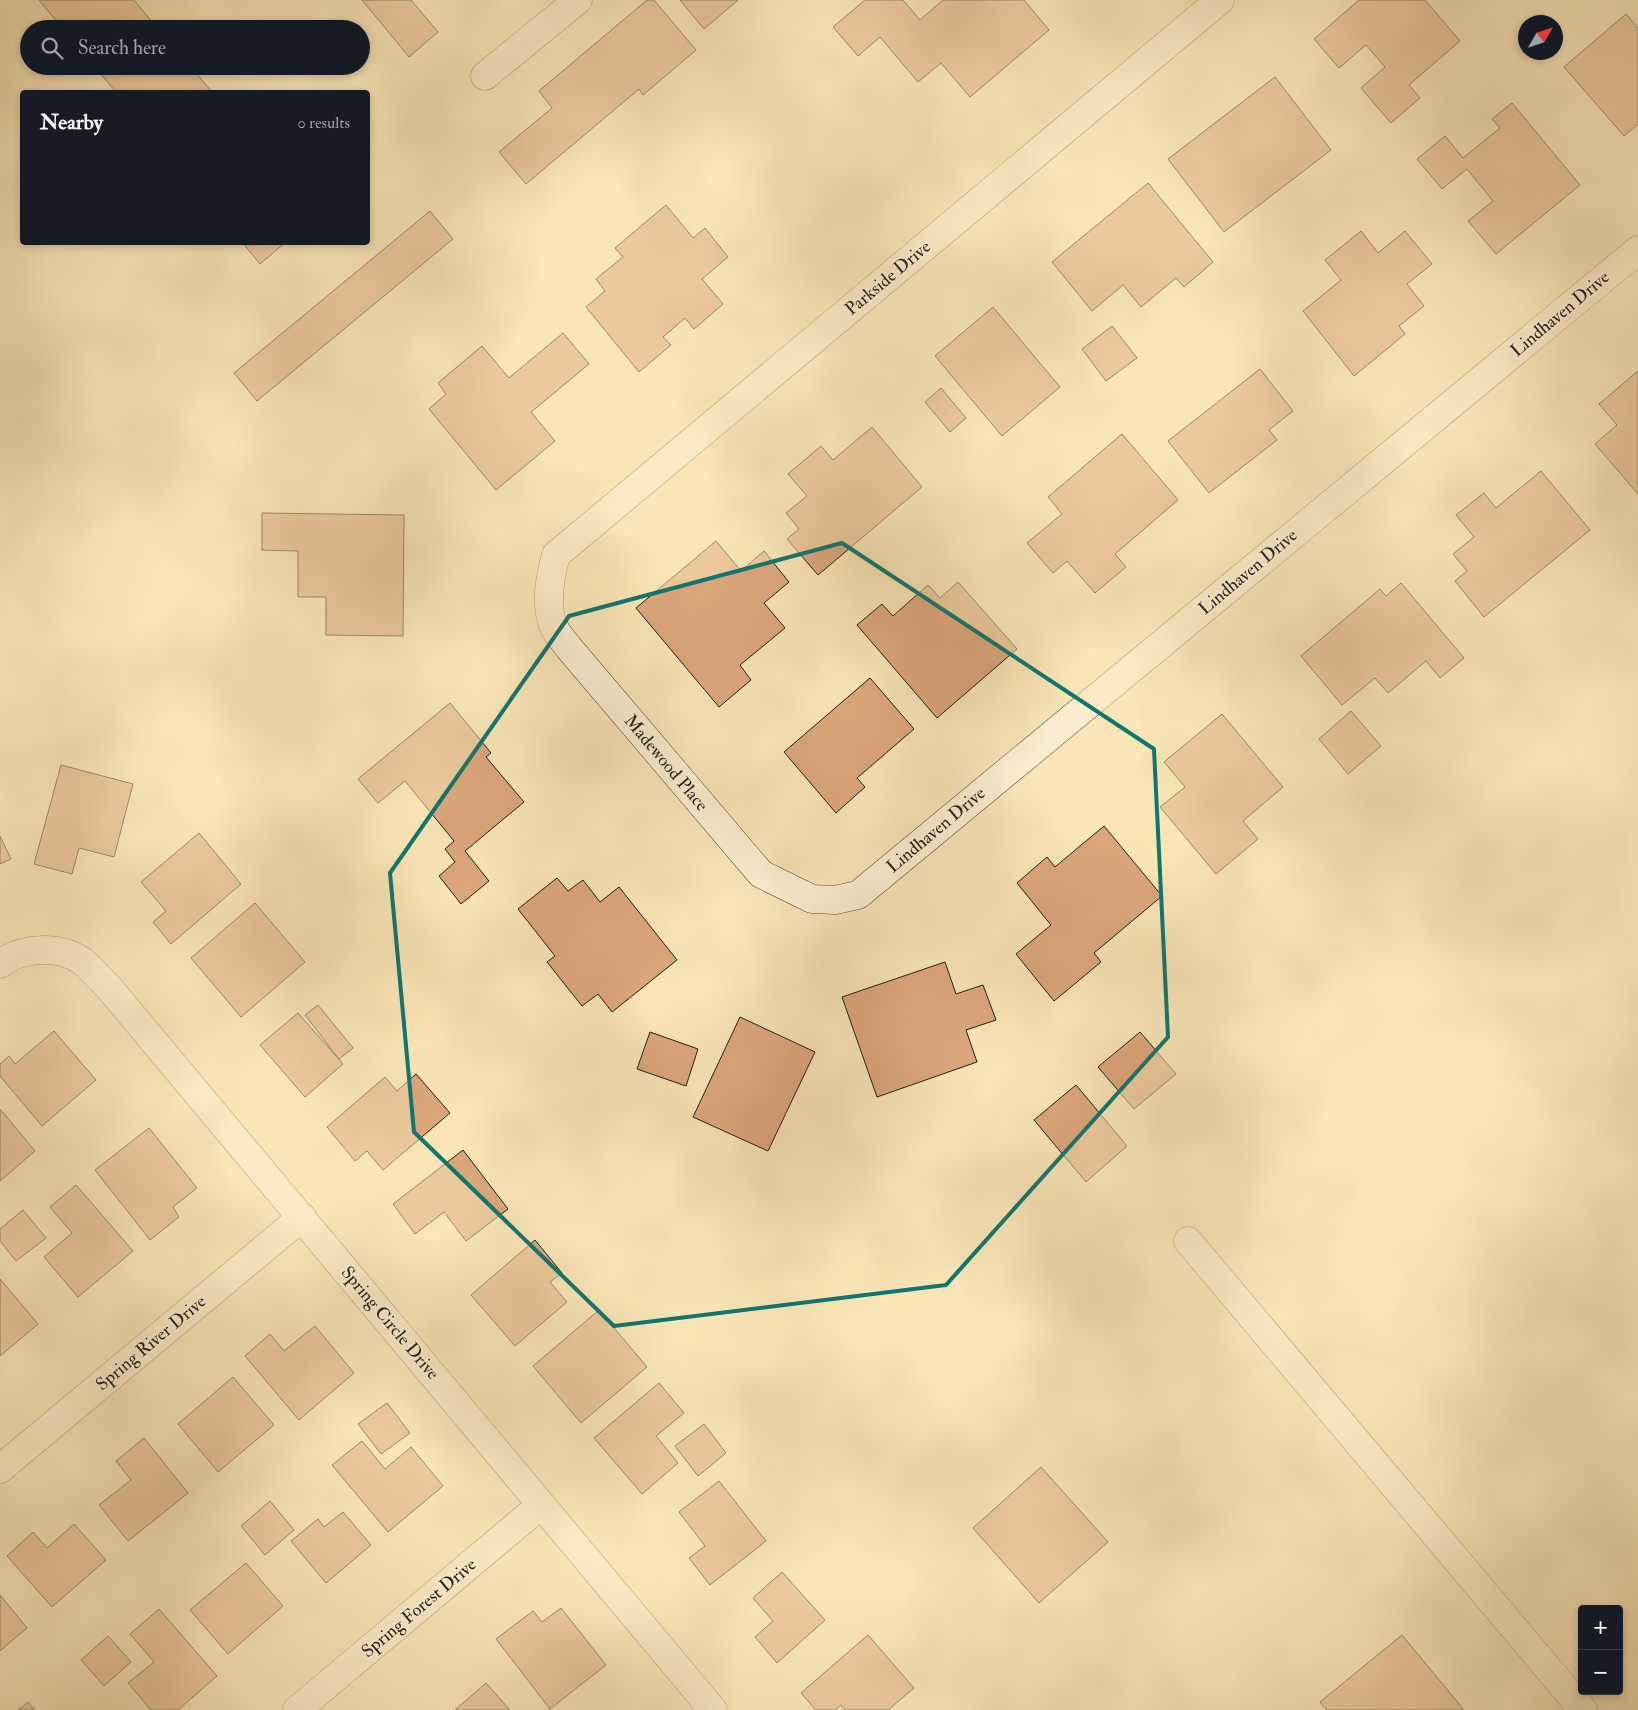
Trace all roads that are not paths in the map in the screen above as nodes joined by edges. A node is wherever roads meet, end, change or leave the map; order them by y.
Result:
1 (578, 0) edge
2 (1220, 0) edge
3 (484, 76) dead end
4 (1638, 250) edge
5 (556, 556) joint
6 (858, 895) joint
7 (0, 964) edge
8 (302, 1217) junction
9 (1188, 1241) dead end
10 (0, 1469) edge
11 (542, 1505) junction
12 (297, 1710) edge
13 (713, 1710) edge
14 (1583, 1710) edge

1 - 3 street
2 - 5 street, Parkside Drive
4 - 6 street, Lindhaven Drive
5 - 6 street, Madewood Place
7 - 8 street, Spring Circle Drive
8 - 10 street, Spring River Drive
8 - 11 street, Spring Circle Drive
9 - 14 street
11 - 12 street, Spring Forest Drive
11 - 13 street, Spring Circle Drive

